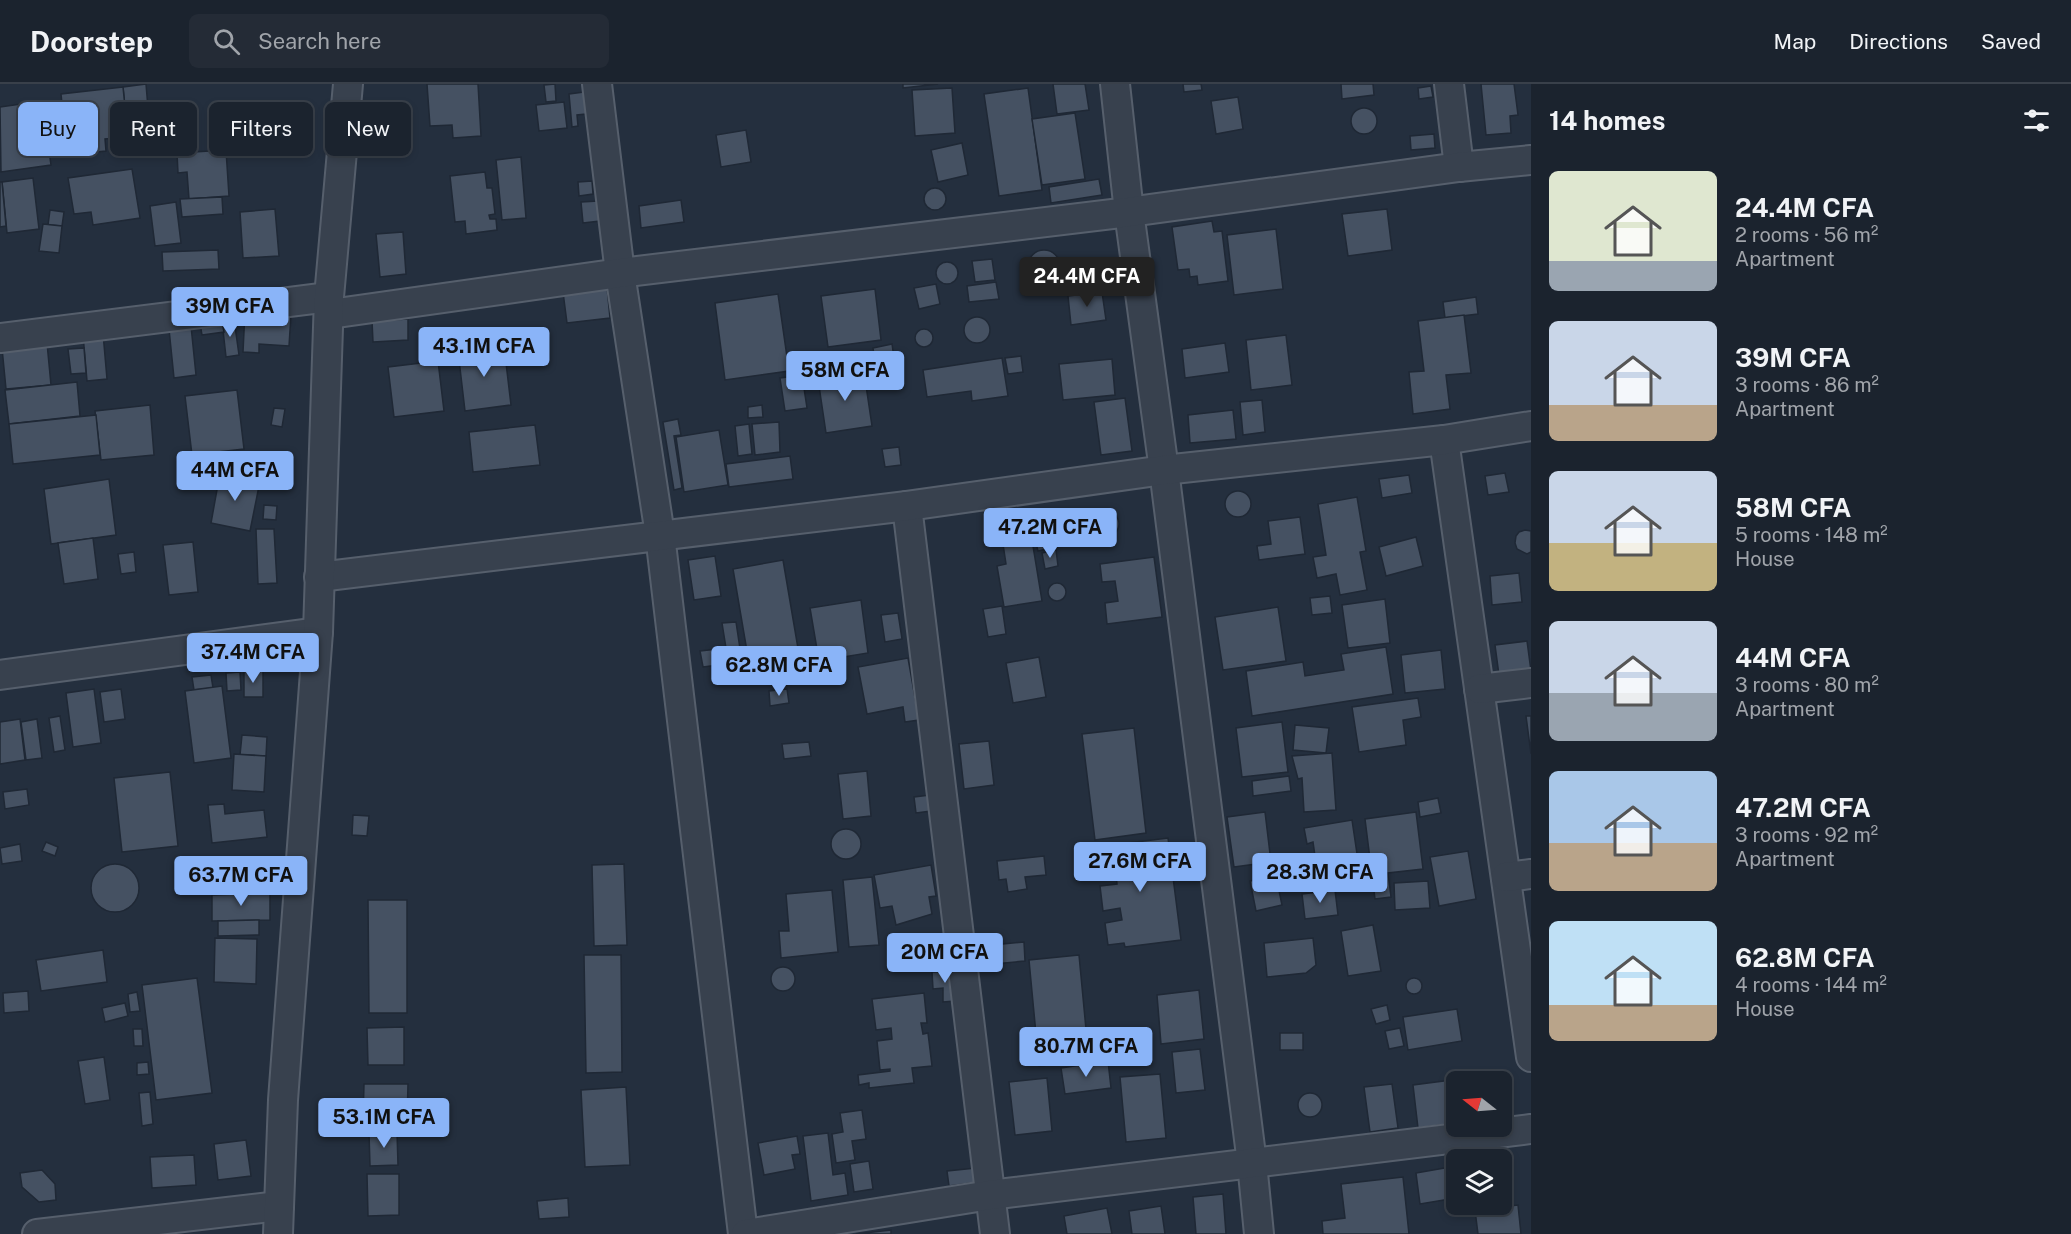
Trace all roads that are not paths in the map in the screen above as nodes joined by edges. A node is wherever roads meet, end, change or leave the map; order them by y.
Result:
1 (348, 84) edge
2 (597, 84) edge
3 (1115, 84) edge
4 (1449, 84) edge
5 (1531, 160) edge
6 (1459, 167) junction
7 (1129, 212) junction
8 (620, 273) junction
9 (329, 305) junction
10 (0, 338) edge
11 (1531, 426) edge
12 (1444, 440) junction
13 (1164, 470) junction
14 (907, 506) junction
15 (660, 535) junction
16 (319, 577) junction
17 (318, 632) junction
18 (0, 675) edge
19 (1531, 683) edge
20 (1479, 690) junction
21 (1519, 875) edge
22 (1531, 1057) edge
23 (1531, 1129) edge
24 (1252, 1163) junction
25 (990, 1194) junction
26 (279, 1206) junction
27 (37, 1234) edge
28 (278, 1234) edge
29 (744, 1234) edge
30 (995, 1234) edge
31 (1259, 1234) edge

1 - 9 street
2 - 8 street
3 - 7 street
4 - 6 street
5 - 6 street
6 - 7 street
7 - 8 street
7 - 13 street
8 - 9 street
8 - 15 street
9 - 10 street
9 - 16 street
11 - 12 street
12 - 13 street
12 - 20 street
13 - 14 street
13 - 24 street
14 - 15 street
14 - 25 street
15 - 16 street
15 - 29 street
16 - 17 street
17 - 18 street
17 - 26 street
19 - 20 street
20 - 21 street
21 - 22 street
23 - 24 street
24 - 25 street
24 - 31 street
25 - 29 street
25 - 30 street
26 - 27 street
26 - 28 street

